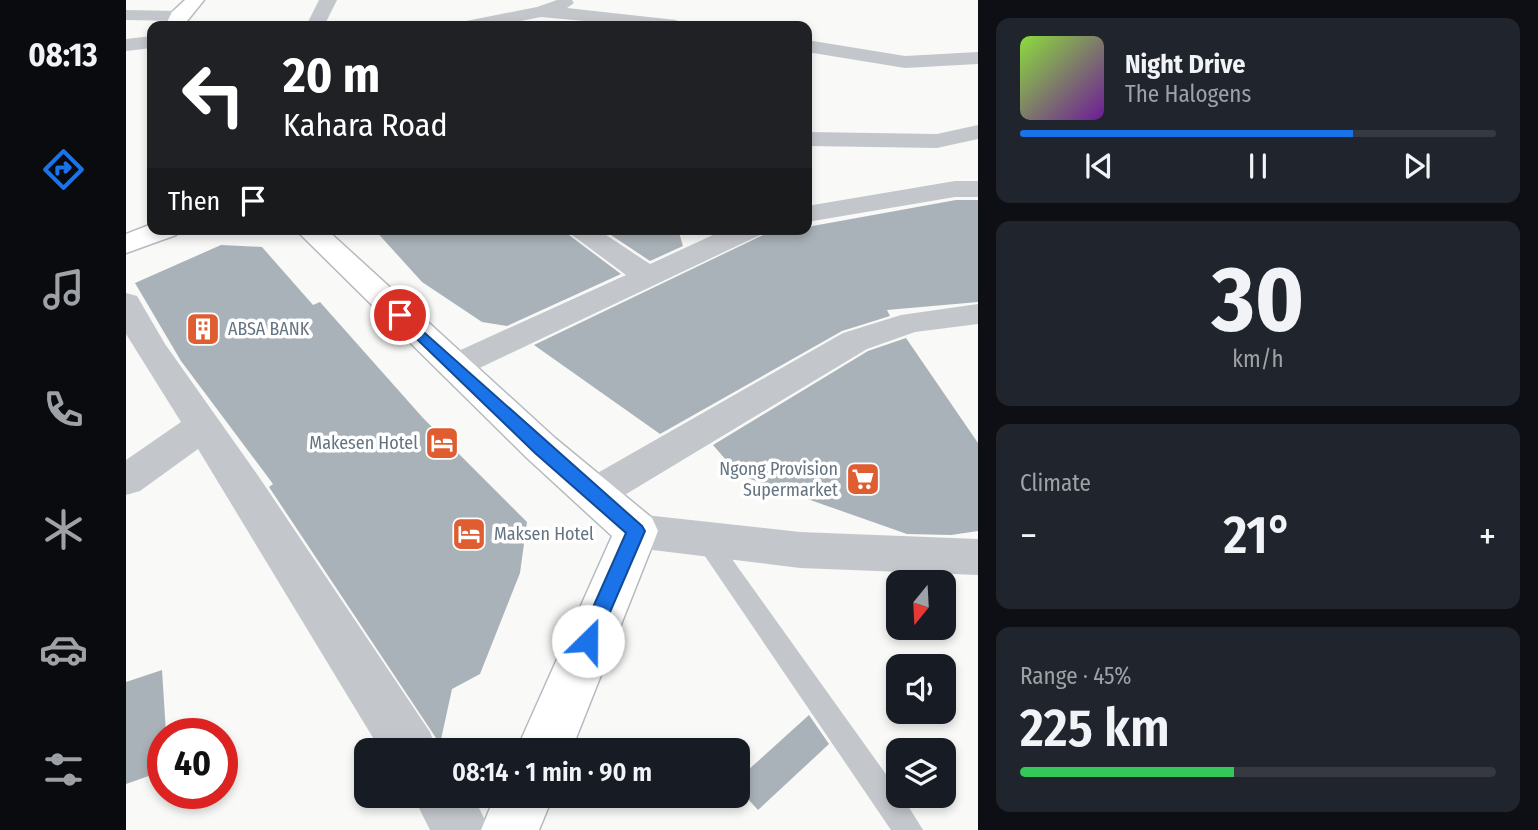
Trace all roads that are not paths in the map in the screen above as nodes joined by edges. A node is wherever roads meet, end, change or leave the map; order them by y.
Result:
1 (195, 0) edge
2 (328, 0) edge
3 (572, 0) edge
4 (126, 15) edge
5 (539, 19) edge
6 (176, 21) edge
7 (318, 21) edge
8 (500, 21) edge
9 (641, 21) edge
10 (147, 43) edge
11 (126, 45) edge
12 (812, 47) edge
13 (978, 58) edge
14 (978, 132) edge
15 (812, 139) edge
16 (812, 140) edge
17 (967, 189) edge
18 (812, 213) edge
19 (150, 235) edge
20 (315, 235) edge
21 (587, 235) edge
22 (737, 235) edge
23 (126, 244) edge
24 (647, 275) junction
25 (126, 303) edge
26 (978, 314) edge
27 (455, 366) junction
28 (203, 426) junction
29 (126, 480) edge
30 (594, 495) junction
31 (636, 531) junction
32 (706, 540) junction
33 (978, 557) edge
34 (403, 738) edge
35 (548, 738) edge
36 (448, 808) edge
37 (519, 808) edge
38 (462, 830) edge
39 (510, 830) edge
40 (908, 830) edge

1 - 6 street
2 - 7 street
3 - 5 street
4 - 6 street
5 - 8 street
5 - 9 street
10 - 11 street
12 - 13 street
14 - 15 street
16 - 17 street
17 - 18 street
19 - 23 street
20 - 27 street
21 - 24 street
22 - 24 street
24 - 27 street
25 - 28 street
26 - 30 street
27 - 30 street
28 - 29 street
28 - 34 street
30 - 31 street
31 - 32 street
31 - 35 street
32 - 33 street
32 - 40 lane
36 - 38 street
37 - 39 street

